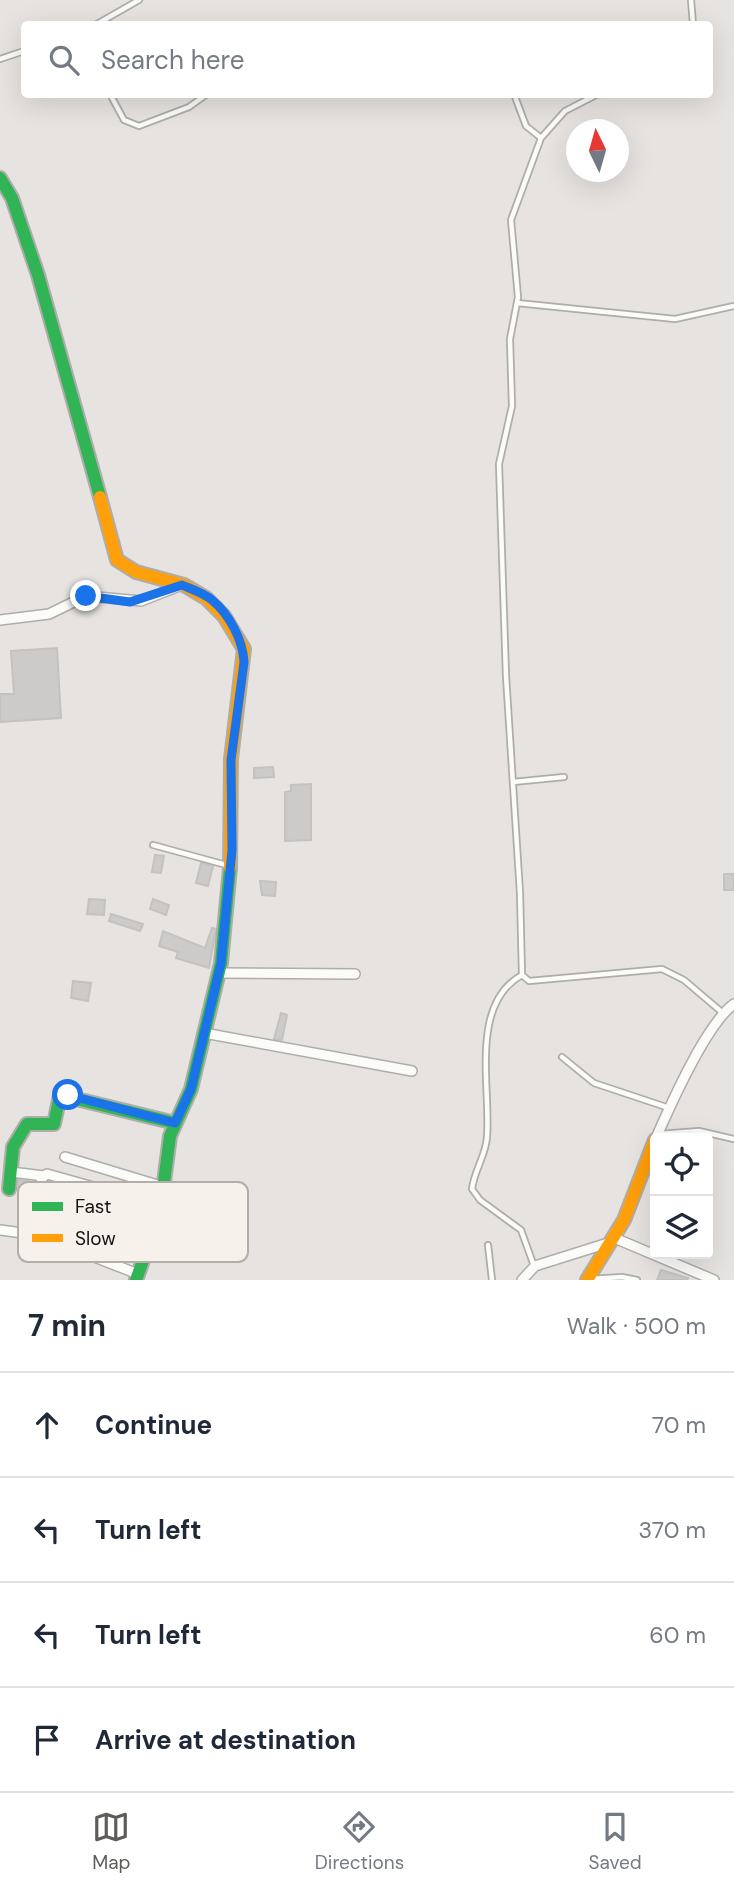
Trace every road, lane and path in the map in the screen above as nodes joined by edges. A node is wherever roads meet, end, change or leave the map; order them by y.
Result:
1 (139, 0) edge
2 (691, 0) edge
3 (102, 21) edge
4 (693, 21) edge
5 (21, 52) edge
6 (0, 59) edge
7 (112, 98) edge
8 (201, 98) edge
9 (516, 98) edge
10 (590, 98) edge
11 (541, 138) junction
12 (0, 178) edge
13 (517, 303) junction
14 (734, 306) edge
15 (182, 585) junction
16 (0, 620) edge
17 (564, 777) dead end
18 (513, 782) junction
19 (153, 845) dead end
20 (230, 866) junction
21 (219, 973) junction
22 (355, 974) dead end
23 (522, 975) junction
24 (730, 1009) edge
25 (204, 1032) junction
26 (562, 1057) dead end
27 (412, 1071) dead end
28 (669, 1108) junction
29 (175, 1123) junction
30 (658, 1133) edge
31 (685, 1133) edge
32 (708, 1133) edge
33 (713, 1134) edge
34 (734, 1139) edge
35 (650, 1153) edge
36 (65, 1157) dead end
37 (11, 1172) junction
38 (44, 1176) junction
39 (42, 1182) edge
40 (77, 1182) edge
41 (148, 1182) edge
42 (164, 1182) edge
43 (9, 1189) dead end
44 (0, 1230) edge
45 (18, 1232) edge
46 (610, 1240) junction
47 (488, 1245) dead end
48 (100, 1262) edge
49 (535, 1266) junction
50 (137, 1277) edge
51 (492, 1280) edge
52 (522, 1280) edge
53 (587, 1280) edge
54 (637, 1280) edge
55 (714, 1280) edge

1 - 3 lane
2 - 4 lane
5 - 6 lane
7 - 8 lane
9 - 11 lane
10 - 11 lane
11 - 13 lane
12 - 15 street
13 - 14 lane
13 - 18 lane
15 - 16 street
15 - 20 street
17 - 18 lane
18 - 23 lane
19 - 20 lane
20 - 21 street
21 - 22 street
21 - 25 street
23 - 24 lane
23 - 49 lane
24 - 28 street
25 - 27 street
25 - 29 street
26 - 28 lane
28 - 30 street
29 - 37 street
29 - 42 street
31 - 32 lane
33 - 34 lane
35 - 46 street
36 - 41 street
37 - 38 street
37 - 43 street
38 - 39 street
38 - 40 street
44 - 45 street
46 - 49 street
46 - 53 street
46 - 55 street
47 - 51 lane
48 - 50 street
49 - 52 street
53 - 54 lane

